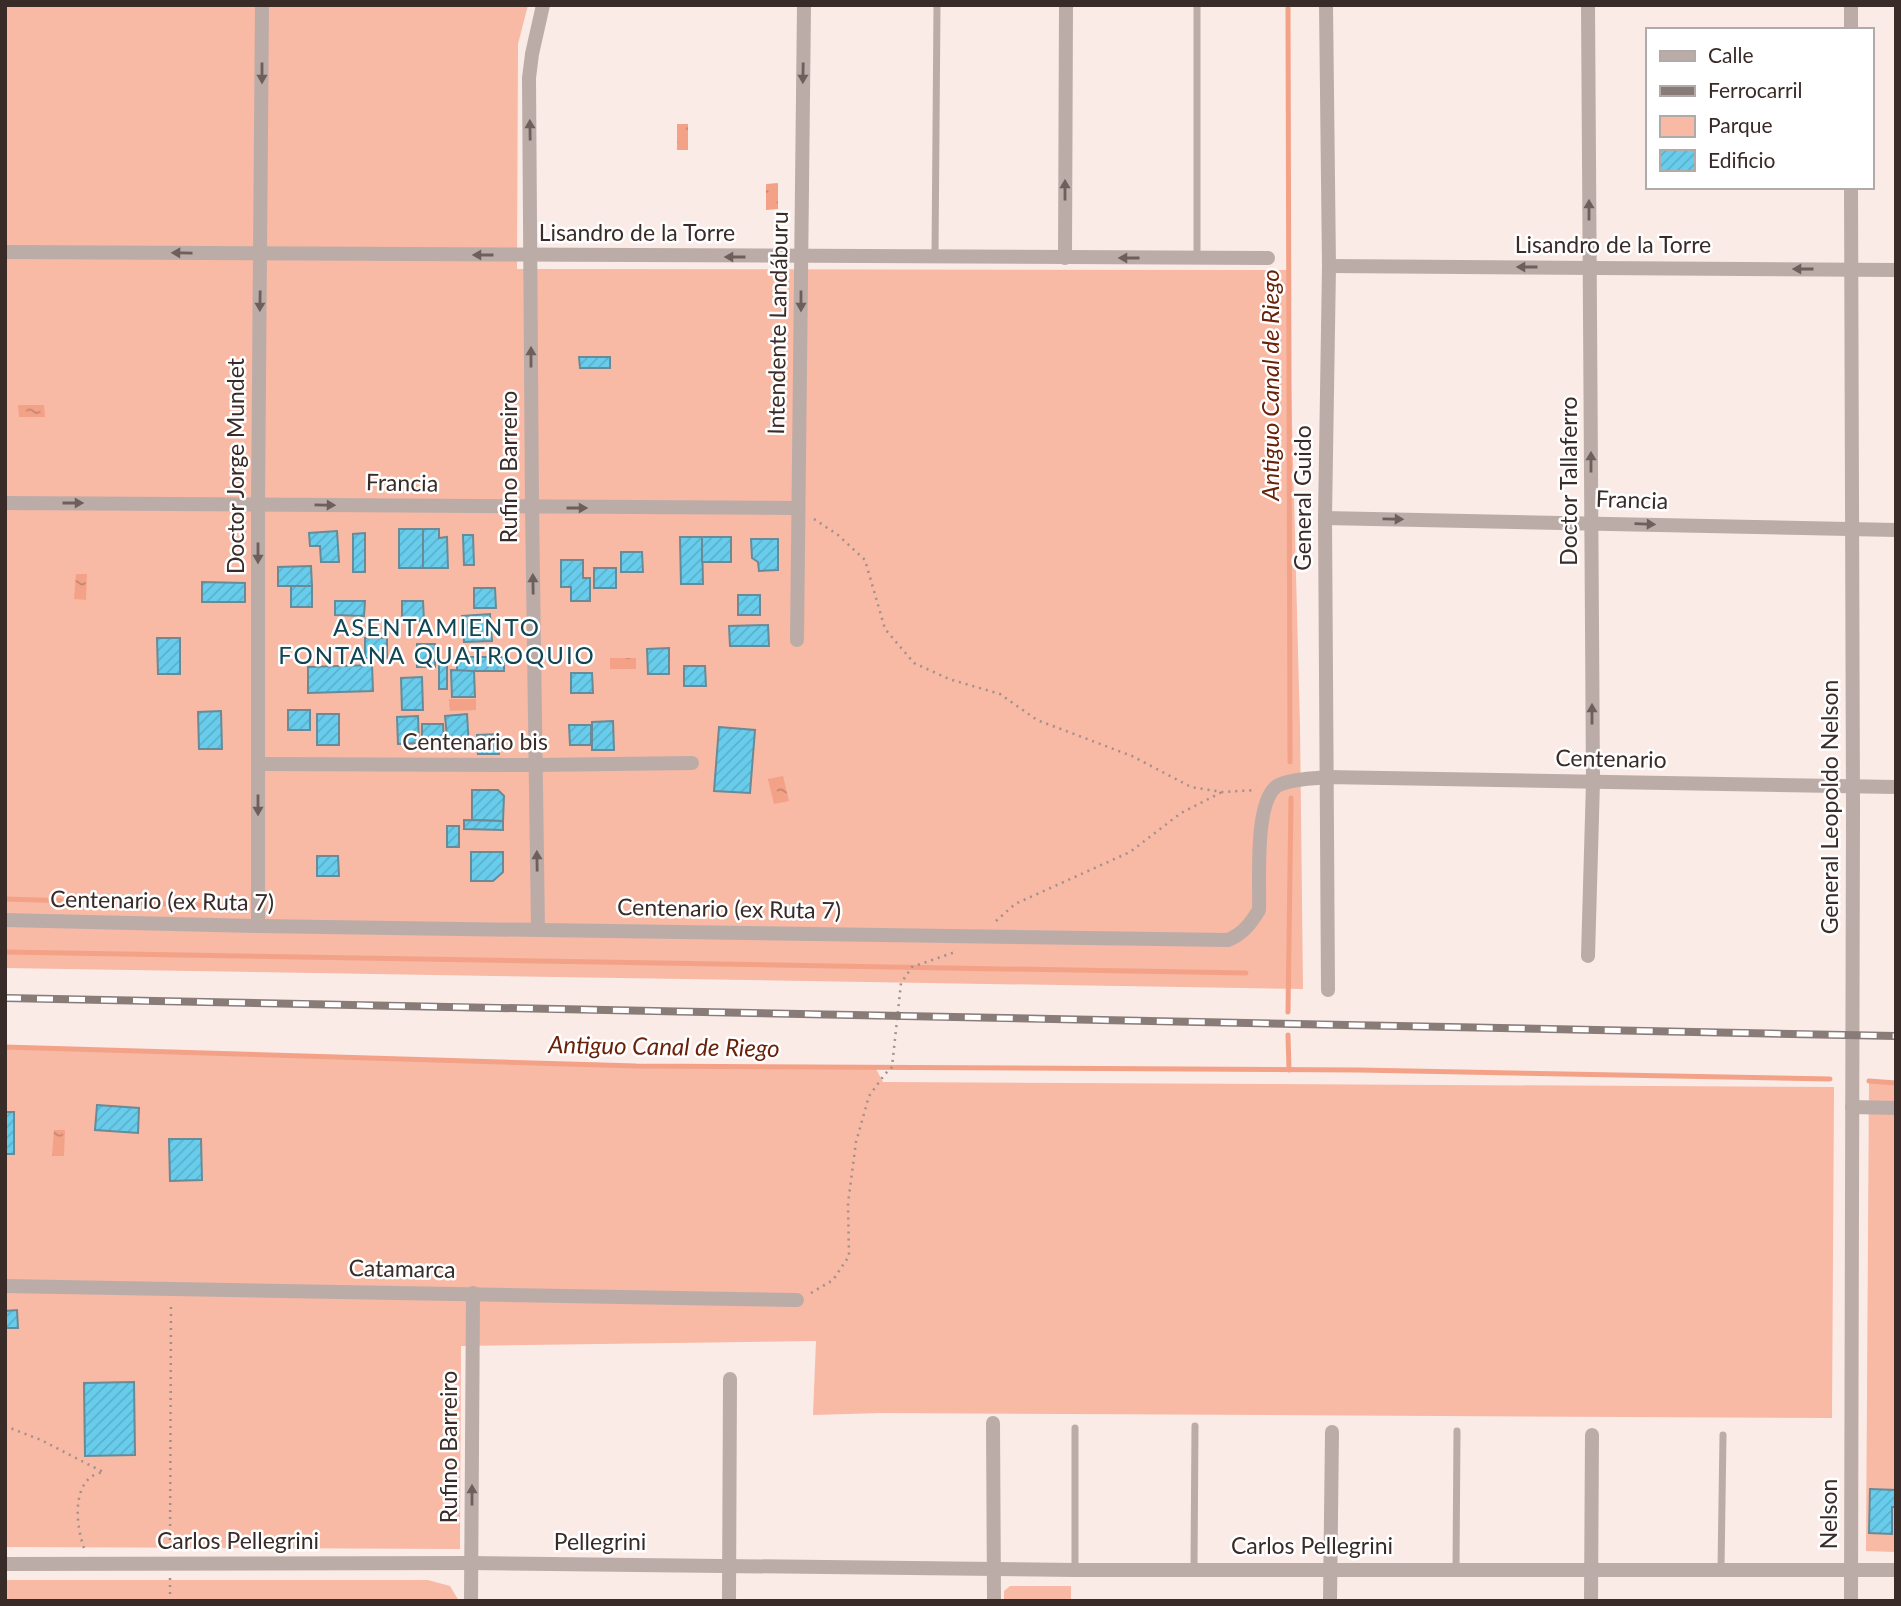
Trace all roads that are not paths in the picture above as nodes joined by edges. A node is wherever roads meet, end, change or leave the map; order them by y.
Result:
1 (262, 5) edge
2 (543, 5) edge
3 (804, 5) edge
4 (937, 5) edge
5 (1066, 5) edge
6 (1197, 5) edge
7 (1326, 5) edge
8 (1588, 5) edge
9 (1851, 5) edge
10 (1851, 28) edge
11 (1851, 189) edge
12 (5, 252) edge
13 (261, 254) junction
14 (531, 256) junction
15 (801, 257) junction
16 (935, 257) junction
17 (1065, 258) junction
18 (1197, 258) junction
19 (1268, 258) dead end
20 (1329, 266) junction
21 (1590, 267) junction
22 (1852, 270) junction
23 (1896, 270) edge
24 (5, 503) edge
25 (258, 504) junction
26 (532, 507) junction
27 (798, 508) junction
28 (1325, 518) junction
29 (1591, 522) junction
30 (1853, 530) junction
31 (1896, 530) edge
32 (797, 640) dead end
33 (692, 763) dead end
34 (258, 764) junction
35 (535, 765) junction
36 (1326, 777) junction
37 (1593, 782) junction
38 (1853, 786) junction
39 (1896, 787) edge
40 (5, 920) edge
41 (258, 926) junction
42 (538, 929) junction
43 (1588, 956) dead end
44 (1328, 990) dead end
45 (1852, 1107) junction
46 (1896, 1108) edge
47 (5, 1286) edge
48 (473, 1293) junction
49 (797, 1300) road end
50 (730, 1378) dead end
51 (993, 1423) dead end
52 (1195, 1426) dead end
53 (1852, 1426) joint
54 (1075, 1427) dead end
55 (1457, 1431) dead end
56 (1332, 1432) dead end
57 (1724, 1434) dead end
58 (1592, 1435) dead end
59 (471, 1563) junction
60 (5, 1564) edge
61 (729, 1566) junction
62 (1194, 1568) junction
63 (1330, 1568) junction
64 (994, 1569) junction
65 (1456, 1569) junction
66 (1721, 1569) junction
67 (1075, 1570) junction
68 (1591, 1570) junction
69 (1852, 1570) junction
70 (1896, 1570) edge
71 (471, 1601) edge
72 (729, 1601) edge
73 (994, 1601) edge
74 (1330, 1601) edge
75 (1591, 1601) edge
76 (1852, 1601) edge

1 -> 13 street, Doctor Jorge Mundet
14 -> 2 street, Rufino Barreiro
3 -> 15 street, Intendente Landáburu
4 - 16 lane
17 -> 5 street
6 - 18 lane
7 - 20 street, General Guido
21 -> 8 street, Doctor Tallaferro
9 - 10 street
11 - 22 street, General Leopoldo Nelson
13 -> 12 street, Lisandro de la Torre
14 -> 13 street, Lisandro de la Torre
13 -> 25 street, Doctor Jorge Mundet
15 -> 14 street, Lisandro de la Torre
26 -> 14 street, Rufino Barreiro
15 - 16 street, Lisandro de la Torre
15 -> 27 street, Intendente Landáburu
16 - 17 street, Lisandro de la Torre
18 -> 17 street, Lisandro de la Torre
18 - 19 street, Lisandro de la Torre
21 -> 20 street, Lisandro de la Torre
20 - 28 street, General Guido
22 -> 21 street, Lisandro de la Torre
29 -> 21 street, Doctor Tallaferro
22 - 23 street, Lisandro de la Torre
22 - 30 street, General Leopoldo Nelson
24 -> 25 street, Francia
25 -> 26 street, Francia
25 -> 34 street, Doctor Jorge Mundet
26 -> 27 street, Francia
35 -> 26 street, Rufino Barreiro
27 - 32 street, Intendente Landáburu
28 -> 29 street, Francia
28 - 36 street, General Guido
29 -> 30 street, Francia
37 -> 29 street, Doctor Tallaferro
30 - 31 street, Francia
30 - 38 street, General Leopoldo Nelson
33 - 35 street, Centenario bis
34 - 35 street, Centenario bis
34 -> 41 street, Doctor Jorge Mundet
42 -> 35 street, Rufino Barreiro
36 - 37 street, Centenario
36 - 42 street, Centenario (ex Ruta 7)
36 - 44 street, General Guido
37 - 38 street, Centenario
37 - 43 street, Doctor Tallaferro
38 - 39 street, Centenario
38 - 45 street, General Leopoldo Nelson
40 - 41 street, Centenario (ex Ruta 7)
41 - 42 street, Centenario (ex Ruta 7)
45 - 46 street
45 - 53 street, General Leopoldo Nelson
47 - 48 street, Catamarca
48 - 49 street, Catamarca
59 -> 48 street, Rufino Barreiro
50 - 61 street
51 - 64 street
52 - 62 lane
53 - 69 street, Nelson
54 - 67 lane
55 - 65 lane
56 - 63 street
57 - 66 lane
58 - 68 street
59 - 60 street, Carlos Pellegrini
59 - 61 street, Pellegrini
59 - 71 street, Rufino Barreiro
61 - 64 street, Carlos Pellegrini
61 - 72 street
62 - 63 street, Carlos Pellegrini
62 - 67 street, Carlos Pellegrini
63 - 65 street, Carlos Pellegrini
63 - 74 street
64 - 67 street, Carlos Pellegrini
64 - 73 street
65 - 68 street, Carlos Pellegrini
66 - 68 street, Carlos Pellegrini
66 - 69 street, Carlos Pellegrini
68 - 75 street
69 - 70 street, Carlos Pellegrini
69 - 76 street, Nelson

